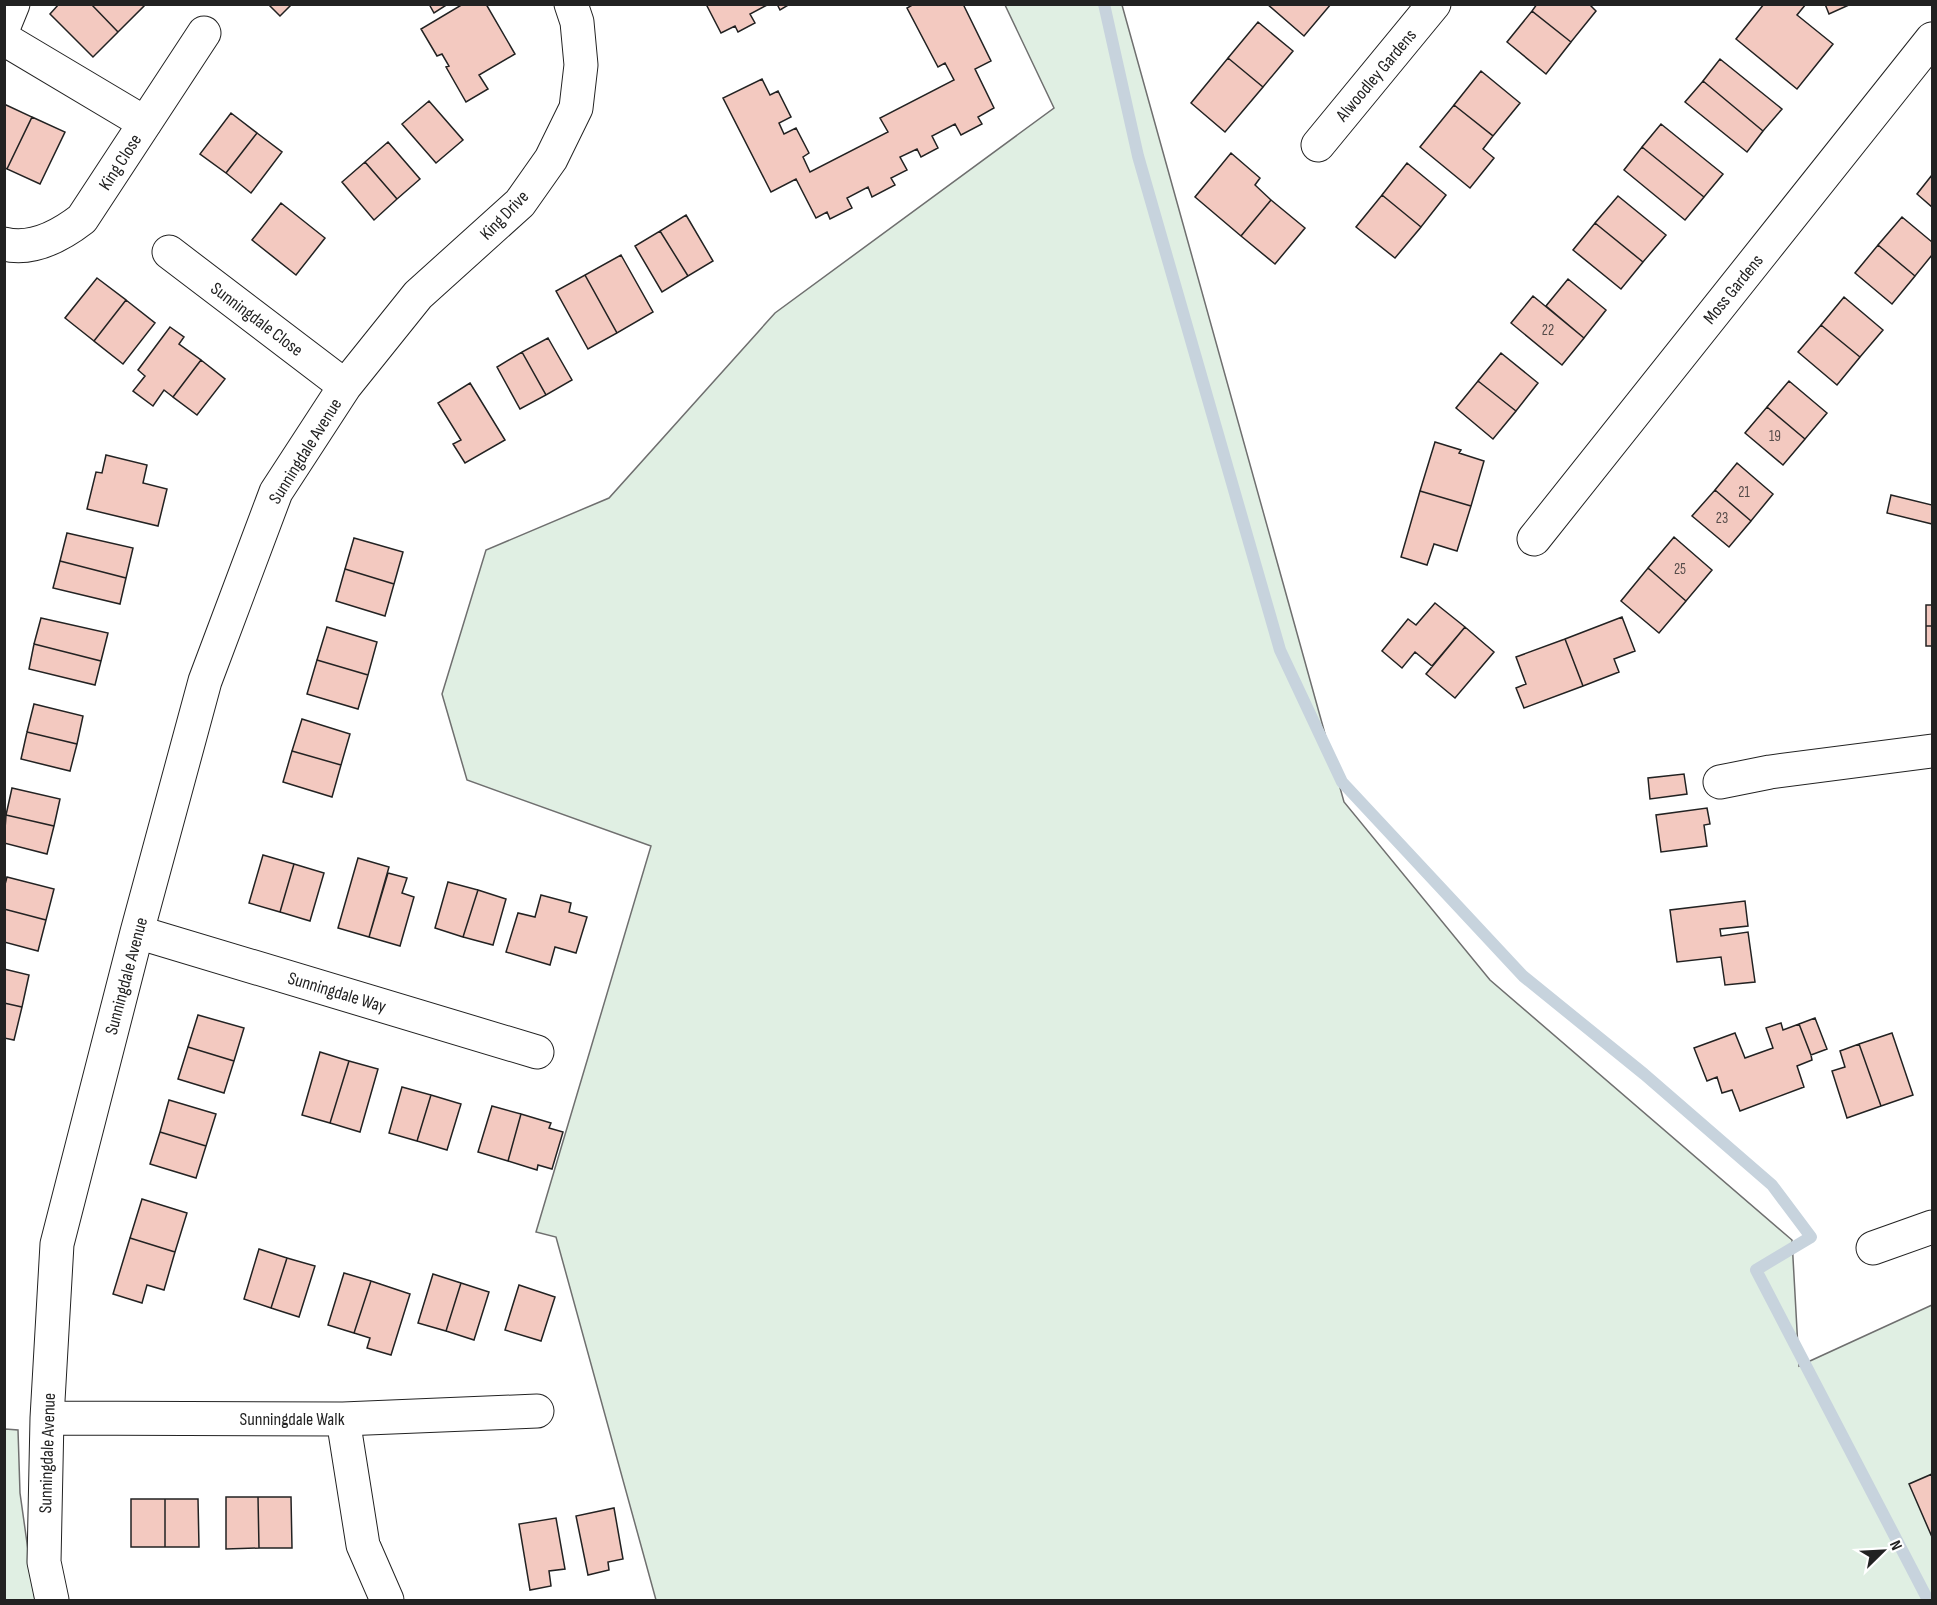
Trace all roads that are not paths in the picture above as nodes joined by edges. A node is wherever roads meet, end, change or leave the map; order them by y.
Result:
1 (13, 4) edge
2 (571, 4) edge
3 (1434, 4) edge
4 (4, 26) edge
5 (204, 33) dead end
6 (4, 39) edge
7 (1932, 39) edge
8 (146, 123) junction
9 (1318, 145) dead end
10 (4, 244) edge
11 (169, 252) dead end
12 (345, 386) junction
13 (1534, 538) dead end
14 (1932, 752) edge
15 (1720, 782) dead end
16 (137, 932) junction
17 (537, 1052) dead end
18 (1932, 1227) edge
19 (1873, 1248) dead end
20 (537, 1411) dead end
21 (47, 1418) junction
22 (344, 1419) junction
23 (52, 1600) edge
24 (387, 1600) edge

1 - 4 street
2 - 12 street, King Drive
3 - 9 street, Alwoodley Gardens
5 - 8 street, King Close
6 - 8 street
7 - 13 street, Moss Gardens
8 - 10 street, King Close
11 - 12 street, Sunningdale Close
12 - 16 street, Sunningdale Avenue
14 - 15 street
16 - 17 street, Sunningdale Way
16 - 21 street, Sunningdale Avenue
18 - 19 street
20 - 22 street, Sunningdale Walk
21 - 22 street, Sunningdale Walk
21 - 23 street, Sunningdale Avenue
22 - 24 street

